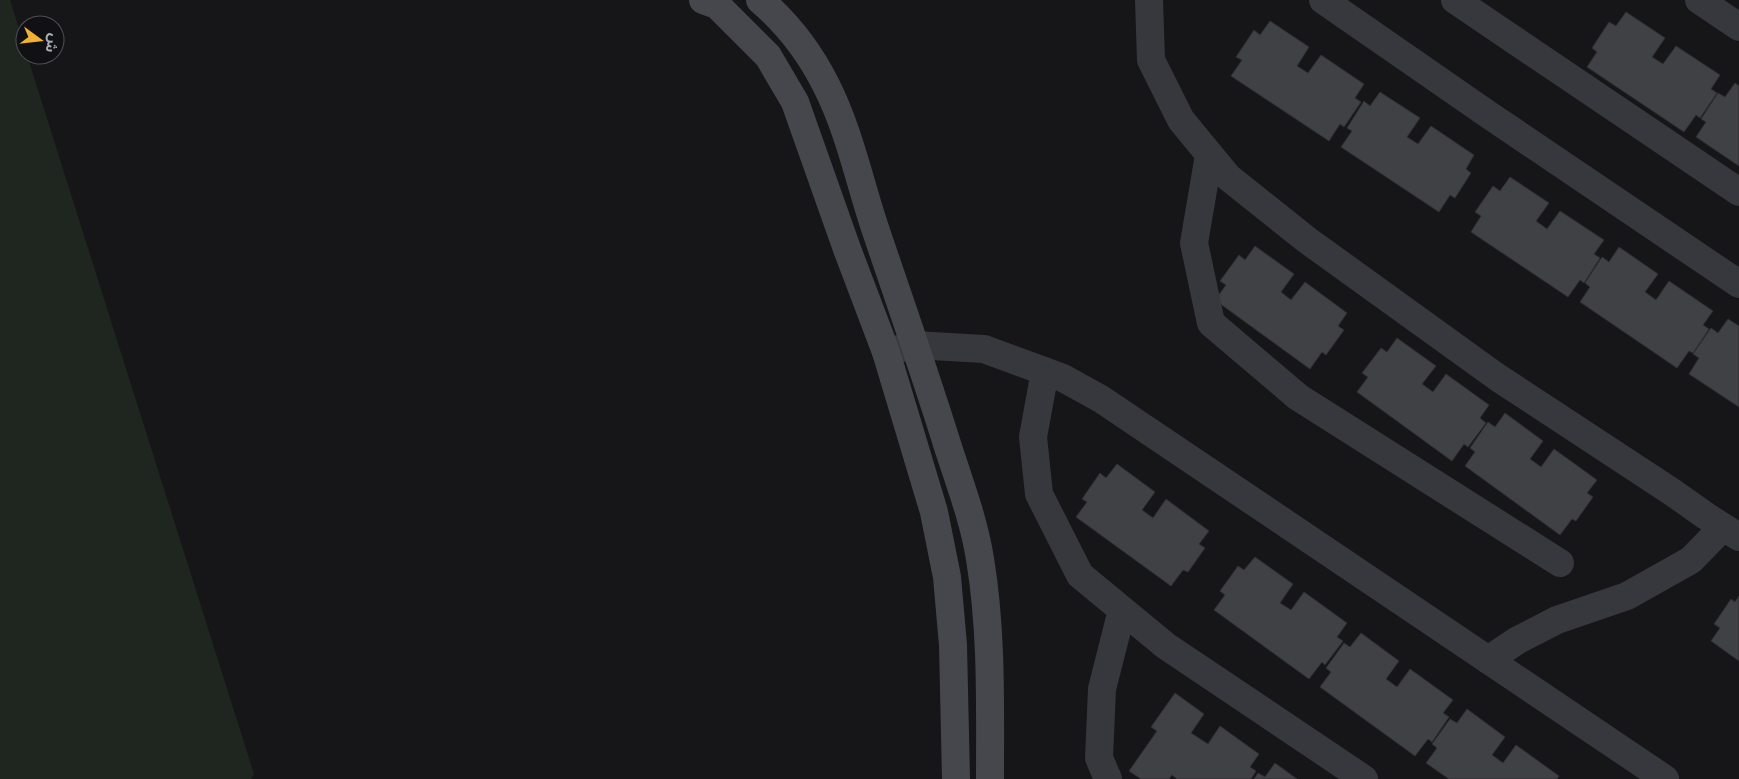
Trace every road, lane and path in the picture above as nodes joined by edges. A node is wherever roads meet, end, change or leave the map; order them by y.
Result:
1 (703, 0) edge
2 (760, 0) edge
3 (1149, 0) edge
4 (1323, 0) edge
5 (1455, 0) edge
6 (1699, 0) edge
7 (1739, 27) edge
8 (1209, 154) junction
9 (1739, 192) edge
10 (1739, 284) edge
11 (915, 345) junction
12 (886, 352) junction
13 (1045, 371) junction
14 (1731, 532) edge
15 (1560, 563) dead end
16 (1122, 610) junction
17 (1488, 660) junction
18 (956, 779) edge
19 (990, 779) edge
20 (1108, 779) edge
21 (1364, 779) edge
22 (1665, 779) edge

1 - 12 street
2 - 11 street
3 - 8 street
4 - 10 street
5 - 9 street
6 - 7 street
8 - 14 street
8 - 15 street
11 - 12 street
11 - 13 street
11 - 19 street
12 - 18 street
13 - 16 street
13 - 17 street
14 - 17 street
16 - 20 street
16 - 21 street
17 - 22 street

